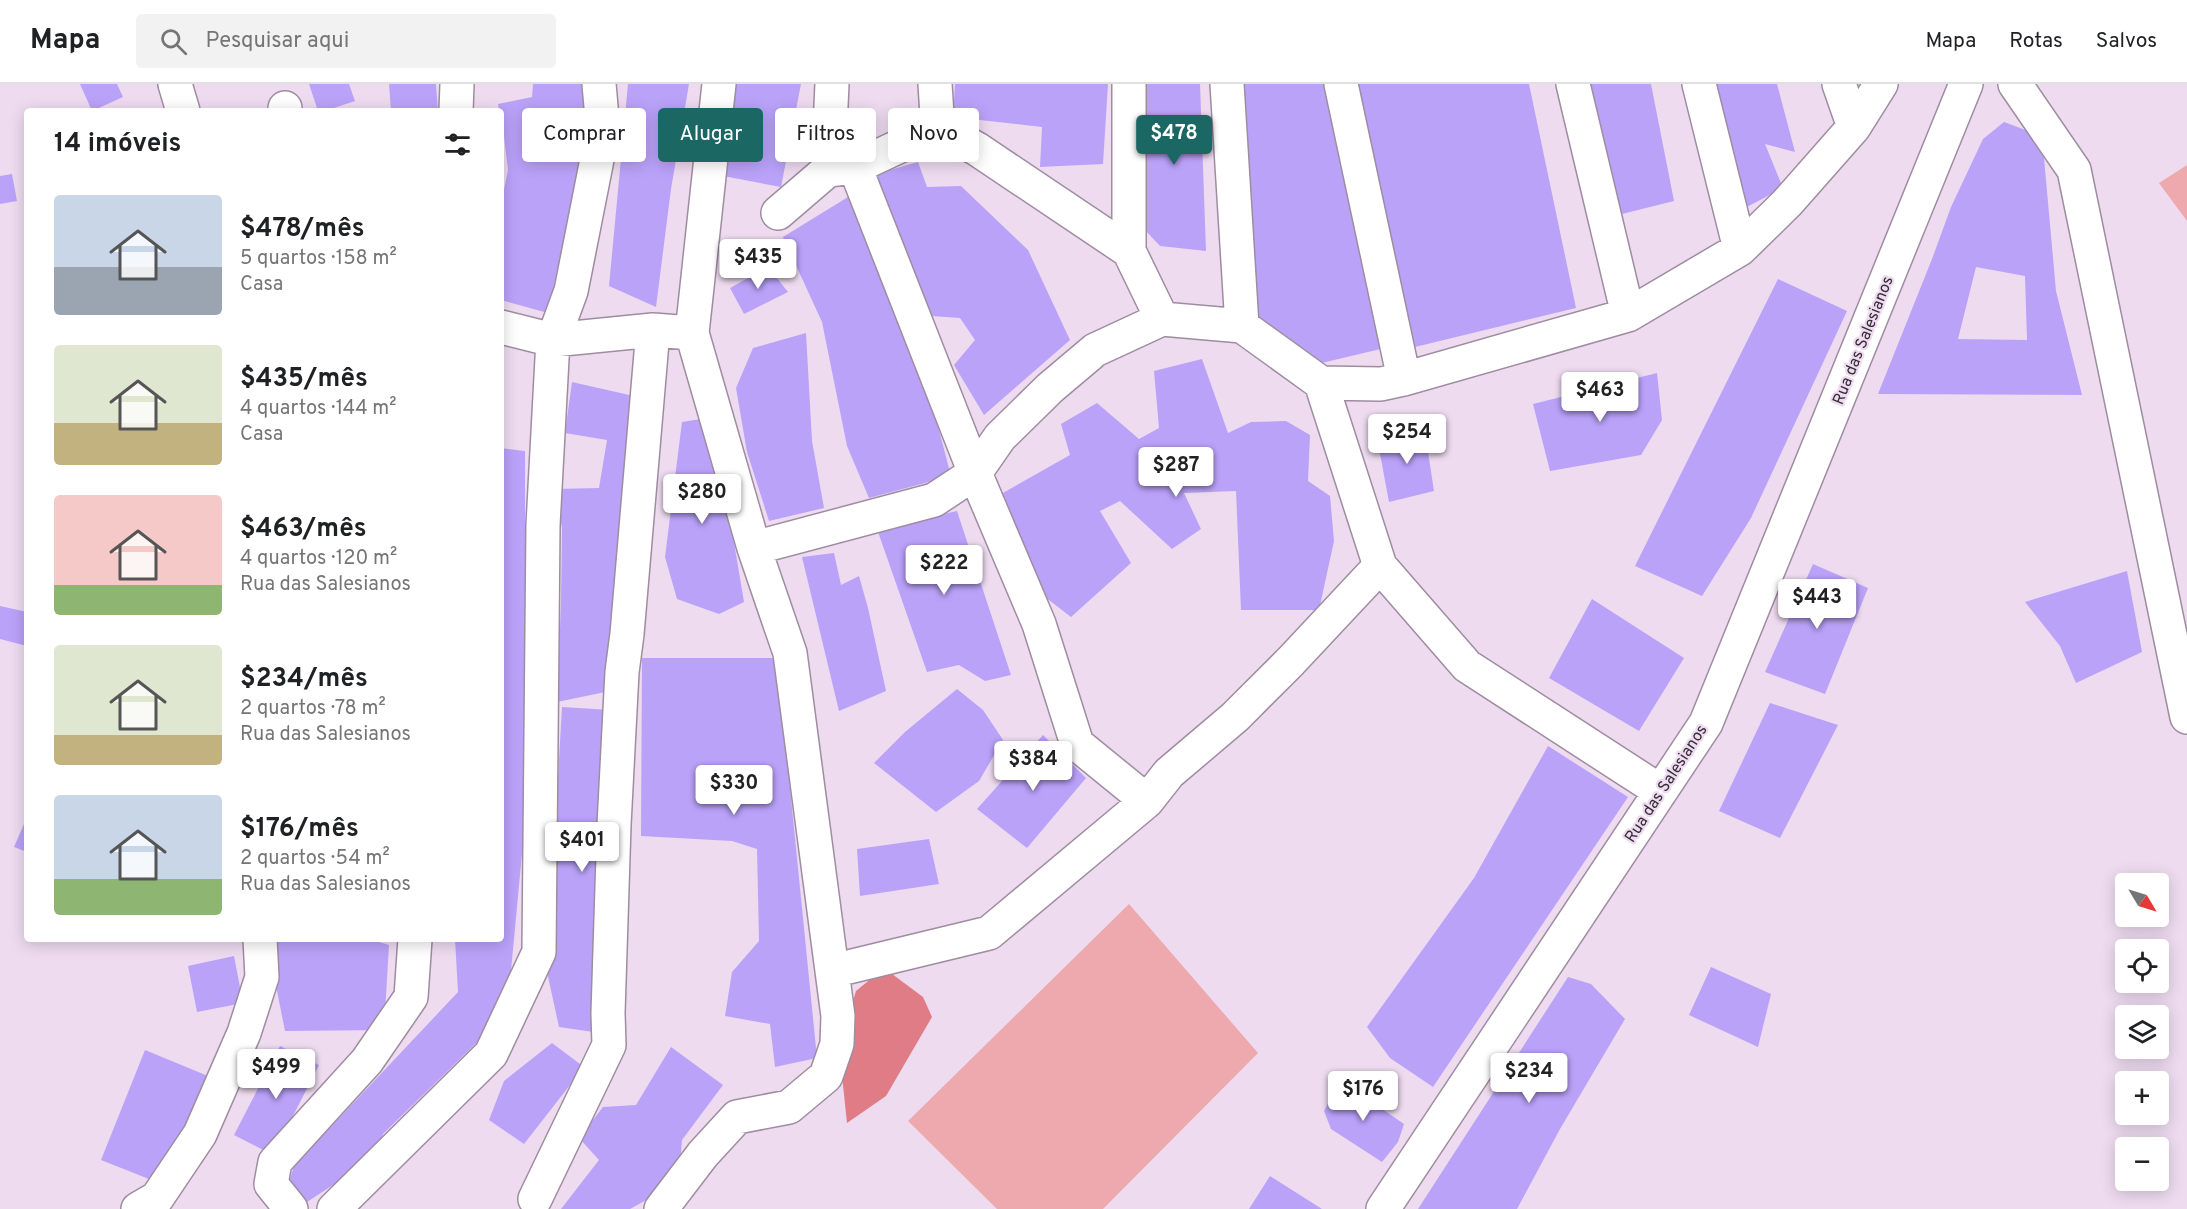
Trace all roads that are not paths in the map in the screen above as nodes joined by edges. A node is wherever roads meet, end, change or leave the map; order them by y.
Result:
1 (175, 84) edge
2 (457, 84) edge
3 (600, 84) edge
4 (719, 84) edge
5 (832, 84) edge
6 (935, 84) edge
7 (1129, 84) edge
8 (1227, 84) edge
9 (1341, 84) edge
10 (1573, 84) edge
11 (1699, 84) edge
12 (1839, 84) edge
13 (1881, 84) edge
14 (1966, 84) edge
15 (2015, 84) edge
16 (182, 108) edge
17 (456, 108) edge
18 (937, 108) edge
19 (1854, 127) junction
20 (979, 150) edge
21 (888, 151) edge
22 (842, 169) junction
23 (778, 213) dead end
24 (1740, 249) junction
25 (1129, 251) junction
26 (1628, 315) junction
27 (1161, 319) junction
28 (1242, 326) junction
29 (504, 328) edge
30 (653, 330) junction
31 (692, 333) junction
32 (553, 340) junction
33 (1404, 379) junction
34 (1321, 383) junction
35 (975, 473) junction
36 (754, 548) junction
37 (1380, 566) junction
38 (2187, 717) edge
39 (1660, 791) junction
40 (1147, 801) junction
41 (260, 942) edge
42 (415, 942) edge
43 (831, 971) junction
44 (536, 1199) dead end
45 (138, 1209) edge
46 (291, 1209) edge
47 (334, 1209) edge
48 (662, 1209) edge
49 (1383, 1209) edge

1 - 16 street
2 - 17 street
3 - 32 street
4 - 31 street
5 - 22 street
6 - 18 street
7 - 25 street
8 - 28 street
9 - 33 street
10 - 26 street
11 - 24 street
12 - 19 street
13 - 19 street
14 - 39 street, Rua das Salesianos
15 - 38 street
19 - 24 street
20 - 25 street
21 - 22 street
22 - 23 street
22 - 35 street
24 - 26 street
25 - 27 street
26 - 33 street
27 - 28 street
27 - 35 street
28 - 34 street
29 - 32 street
30 - 31 street
30 - 32 street
30 - 44 street
31 - 36 street
32 - 47 street
33 - 34 street
34 - 37 street
35 - 36 street
35 - 40 street
36 - 43 street
37 - 39 street
37 - 40 street
39 - 49 street, Rua das Salesianos
40 - 43 street
41 - 45 street
42 - 46 street
43 - 48 street

